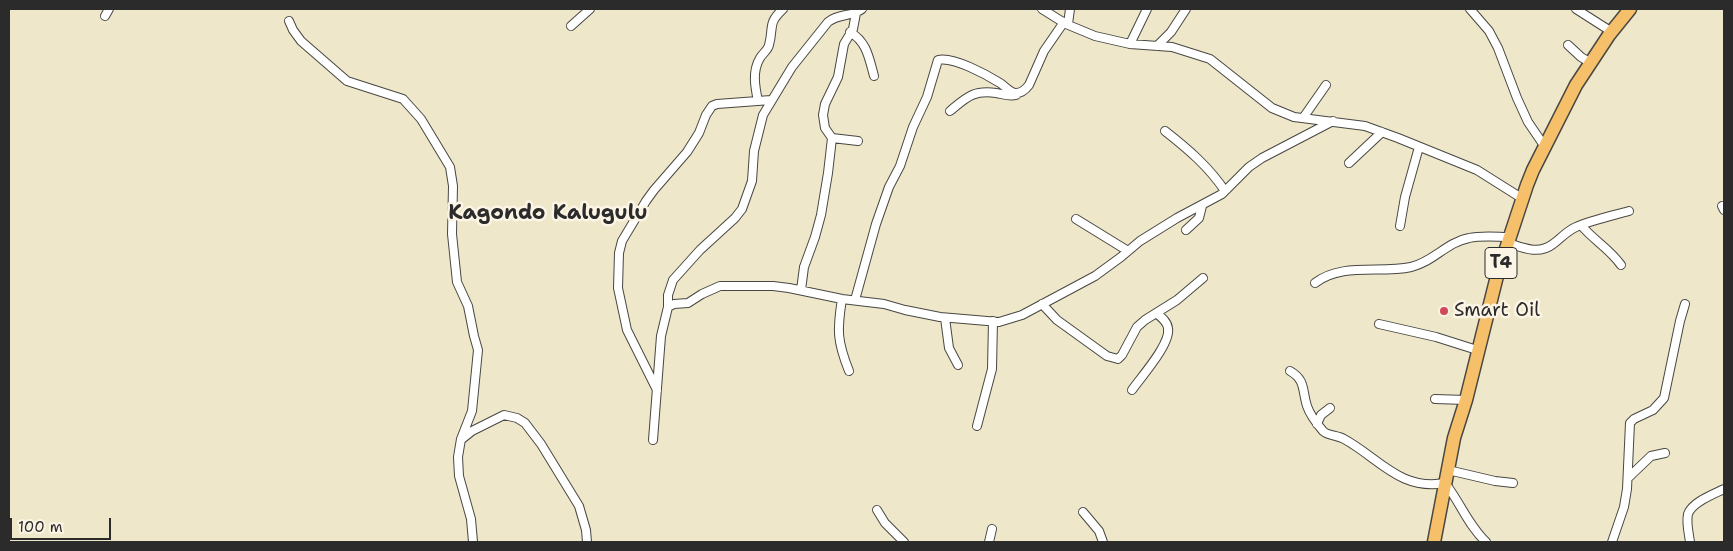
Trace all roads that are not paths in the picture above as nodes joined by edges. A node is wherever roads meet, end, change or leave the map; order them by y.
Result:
1 (590, 9) edge
2 (783, 9) edge
3 (1042, 9) edge
4 (1070, 9) edge
5 (1147, 9) edge
6 (1186, 9) edge
7 (1470, 9) edge
8 (1576, 9) edge
9 (1630, 9) edge
10 (859, 11) edge
11 (289, 21) dead end
12 (1066, 23) junction
13 (571, 26) dead end
14 (850, 32) junction
15 (1612, 32) junction
16 (1130, 44) junction
17 (1568, 45) dead end
18 (1157, 46) junction
19 (1591, 63) junction
20 (874, 76) dead end
21 (1326, 85) dead end
22 (1020, 92) junction
23 (771, 100) junction
24 (758, 101) junction
25 (950, 111) dead end
26 (1303, 118) junction
27 (1333, 121) junction
28 (1165, 131) dead end
29 (1382, 132) junction
30 (832, 138) junction
31 (858, 141) dead end
32 (1419, 147) junction
33 (1545, 147) junction
34 (1349, 163) dead end
35 (1225, 191) junction
36 (1523, 199) junction
37 (1202, 206) junction
38 (1629, 212) dead end
39 (1076, 219) dead end
40 (1581, 225) junction
41 (1400, 226) dead end
42 (1186, 230) dead end
43 (1510, 240) junction
44 (1128, 251) junction
45 (1620, 265) dead end
46 (1203, 278) dead end
47 (1315, 283) dead end
48 (801, 290) junction
49 (842, 299) junction
50 (855, 300) junction
51 (1042, 304) junction
52 (1685, 304) dead end
53 (668, 307) junction
54 (1156, 313) junction
55 (945, 318) junction
56 (993, 322) junction
57 (1380, 324) dead end
58 (1478, 350) junction
59 (958, 365) dead end
60 (849, 371) dead end
61 (1290, 371) dead end
62 (1132, 390) dead end
63 (658, 392) junction
64 (1435, 399) dead end
65 (1466, 400) junction
66 (1330, 408) dead end
67 (1318, 424) junction
68 (977, 426) dead end
69 (461, 439) junction
70 (653, 440) dead end
71 (1665, 453) dead end
72 (1448, 470) junction
73 (1629, 476) junction
74 (1445, 483) junction
75 (1513, 483) dead end
76 (1724, 489) edge
77 (877, 510) dead end
78 (1083, 512) dead end
79 (992, 529) dead end
80 (473, 542) edge
81 (587, 542) edge
82 (904, 542) edge
83 (989, 542) edge
84 (1103, 542) edge
85 (1434, 542) edge
86 (1486, 542) edge
87 (1612, 542) edge
88 (1690, 542) edge

1 - 13 street
2 - 24 street
3 - 12 street
4 - 12 street
5 - 16 street
6 - 18 street
7 - 33 street
8 - 15 street
9 - 15 highway, T4
10 - 14 street
10 - 23 street
11 - 69 street
12 - 16 street
12 - 22 street
14 - 20 street
14 - 30 street
15 - 19 highway, T4
16 - 18 street
17 - 19 street
18 - 26 street
19 - 33 highway, T4
21 - 26 street
22 - 25 street
22 - 50 street
23 - 24 street
23 - 53 street
24 - 63 street
26 - 27 street
27 - 29 street
27 - 35 street
28 - 35 street
29 - 32 street
29 - 34 street
30 - 31 street
30 - 48 street
32 - 36 street
32 - 41 street
33 - 36 highway, T4
35 - 37 street
36 - 43 highway, T4
37 - 42 street
37 - 44 street
38 - 40 street
39 - 44 street
40 - 43 street
40 - 45 street
43 - 47 street
43 - 58 highway, T4
44 - 51 street
46 - 54 street
48 - 49 street
48 - 53 street
49 - 50 street
49 - 60 street
50 - 55 street
51 - 54 street
51 - 56 street
52 - 73 street
53 - 63 street
54 - 62 street
55 - 56 street
55 - 59 street
56 - 68 street
57 - 58 street
58 - 65 highway, T4
61 - 67 street
63 - 70 street
64 - 65 street
65 - 72 highway, T4
66 - 67 street
67 - 74 street
69 - 80 street
69 - 81 street
71 - 73 street
72 - 74 highway, T4
72 - 75 street
73 - 87 street
74 - 85 highway, T4
74 - 86 street
76 - 88 street
77 - 82 street
78 - 84 street
79 - 83 street

